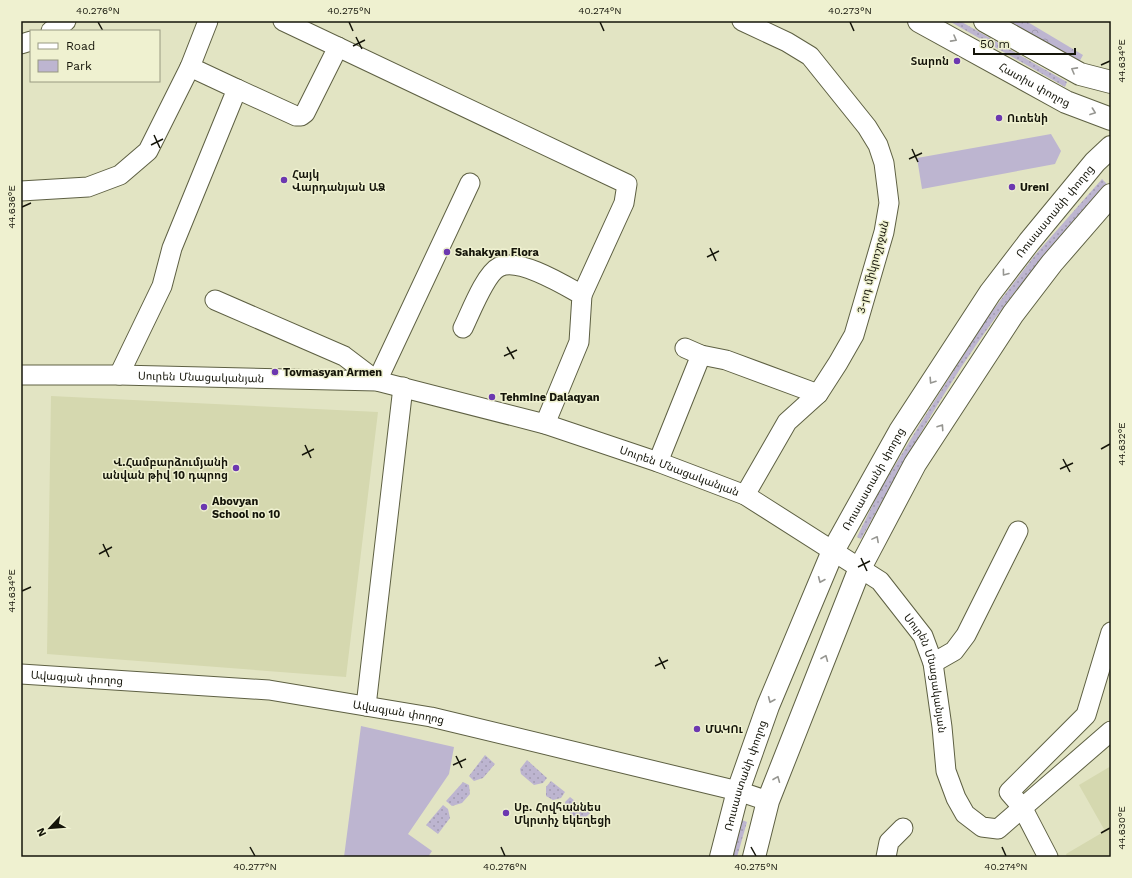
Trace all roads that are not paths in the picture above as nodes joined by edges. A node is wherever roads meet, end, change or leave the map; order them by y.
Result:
1 (66, 21) edge
2 (208, 21) edge
3 (283, 21) edge
4 (742, 21) edge
5 (919, 21) edge
6 (985, 21) edge
7 (52, 30) edge
8 (338, 47) junction
9 (190, 67) junction
10 (1111, 82) edge
11 (237, 89) junction
12 (1111, 119) edge
13 (1111, 147) edge
14 (470, 183) dead end
15 (21, 191) edge
16 (1111, 195) edge
17 (582, 295) junction
18 (215, 300) dead end
19 (463, 328) dead end
20 (21, 375) edge
21 (119, 375) junction
22 (377, 381) junction
23 (403, 387) junction
24 (818, 394) junction
25 (545, 424) junction
26 (658, 462) junction
27 (745, 495) junction
28 (1018, 530) dead end
29 (833, 551) junction
30 (860, 568) junction
31 (1111, 632) edge
32 (932, 663) junction
33 (21, 674) edge
34 (366, 706) junction
35 (1111, 732) edge
36 (738, 791) junction
37 (768, 801) junction
38 (1022, 807) junction
39 (903, 828) dead end
40 (721, 857) edge
41 (754, 857) edge
42 (886, 857) edge
43 (1048, 857) edge

1 - 7 street
2 - 9 street
3 - 8 street
4 - 24 street, 3-րդ միկրոշրջան
5 -> 12 main road, Հատիս փողոց
10 -> 6 main road
8 - 11 street
8 - 17 street
9 - 11 street
9 - 15 street
11 - 21 street
13 -> 29 main road, Ռուսաստանի փողոց
14 - 22 street
30 -> 16 main road
17 - 19 street
17 - 25 street
18 - 22 street
20 - 21 street, Սուրեն Մնացականյան
21 - 22 street, Սուրեն Մնացականյան
22 - 23 street, Սուրեն Մնացականյան
23 - 25 street, Սուրեն Մնացականյան
23 - 34 street
24 - 26 street
24 - 27 street, 3-րդ միկրոշրջան
25 - 26 street, Սուրեն Մնացականյան
26 - 27 street, Սուրեն Մնացականյան
27 - 29 street, Սուրեն Մնացականյան
28 - 32 street
29 - 30 street, Սուրեն Մնացականյան
29 -> 36 main road, Ռուսաստանի փողոց
30 - 32 street, Սուրեն Մնացականյան
37 -> 30 main road
31 - 38 street
32 - 38 street, Սուրեն Մնացականյան
33 - 34 street, Ավագյան փողոց
34 - 36 street, Ավագյան փողոց
35 - 38 street, Սուրեն Մնացականյան
36 - 37 street, Ավագյան փողոց
36 - 40 main road, Ռուսաստանի փողոց
37 - 41 main road
38 - 43 street
39 - 42 street

